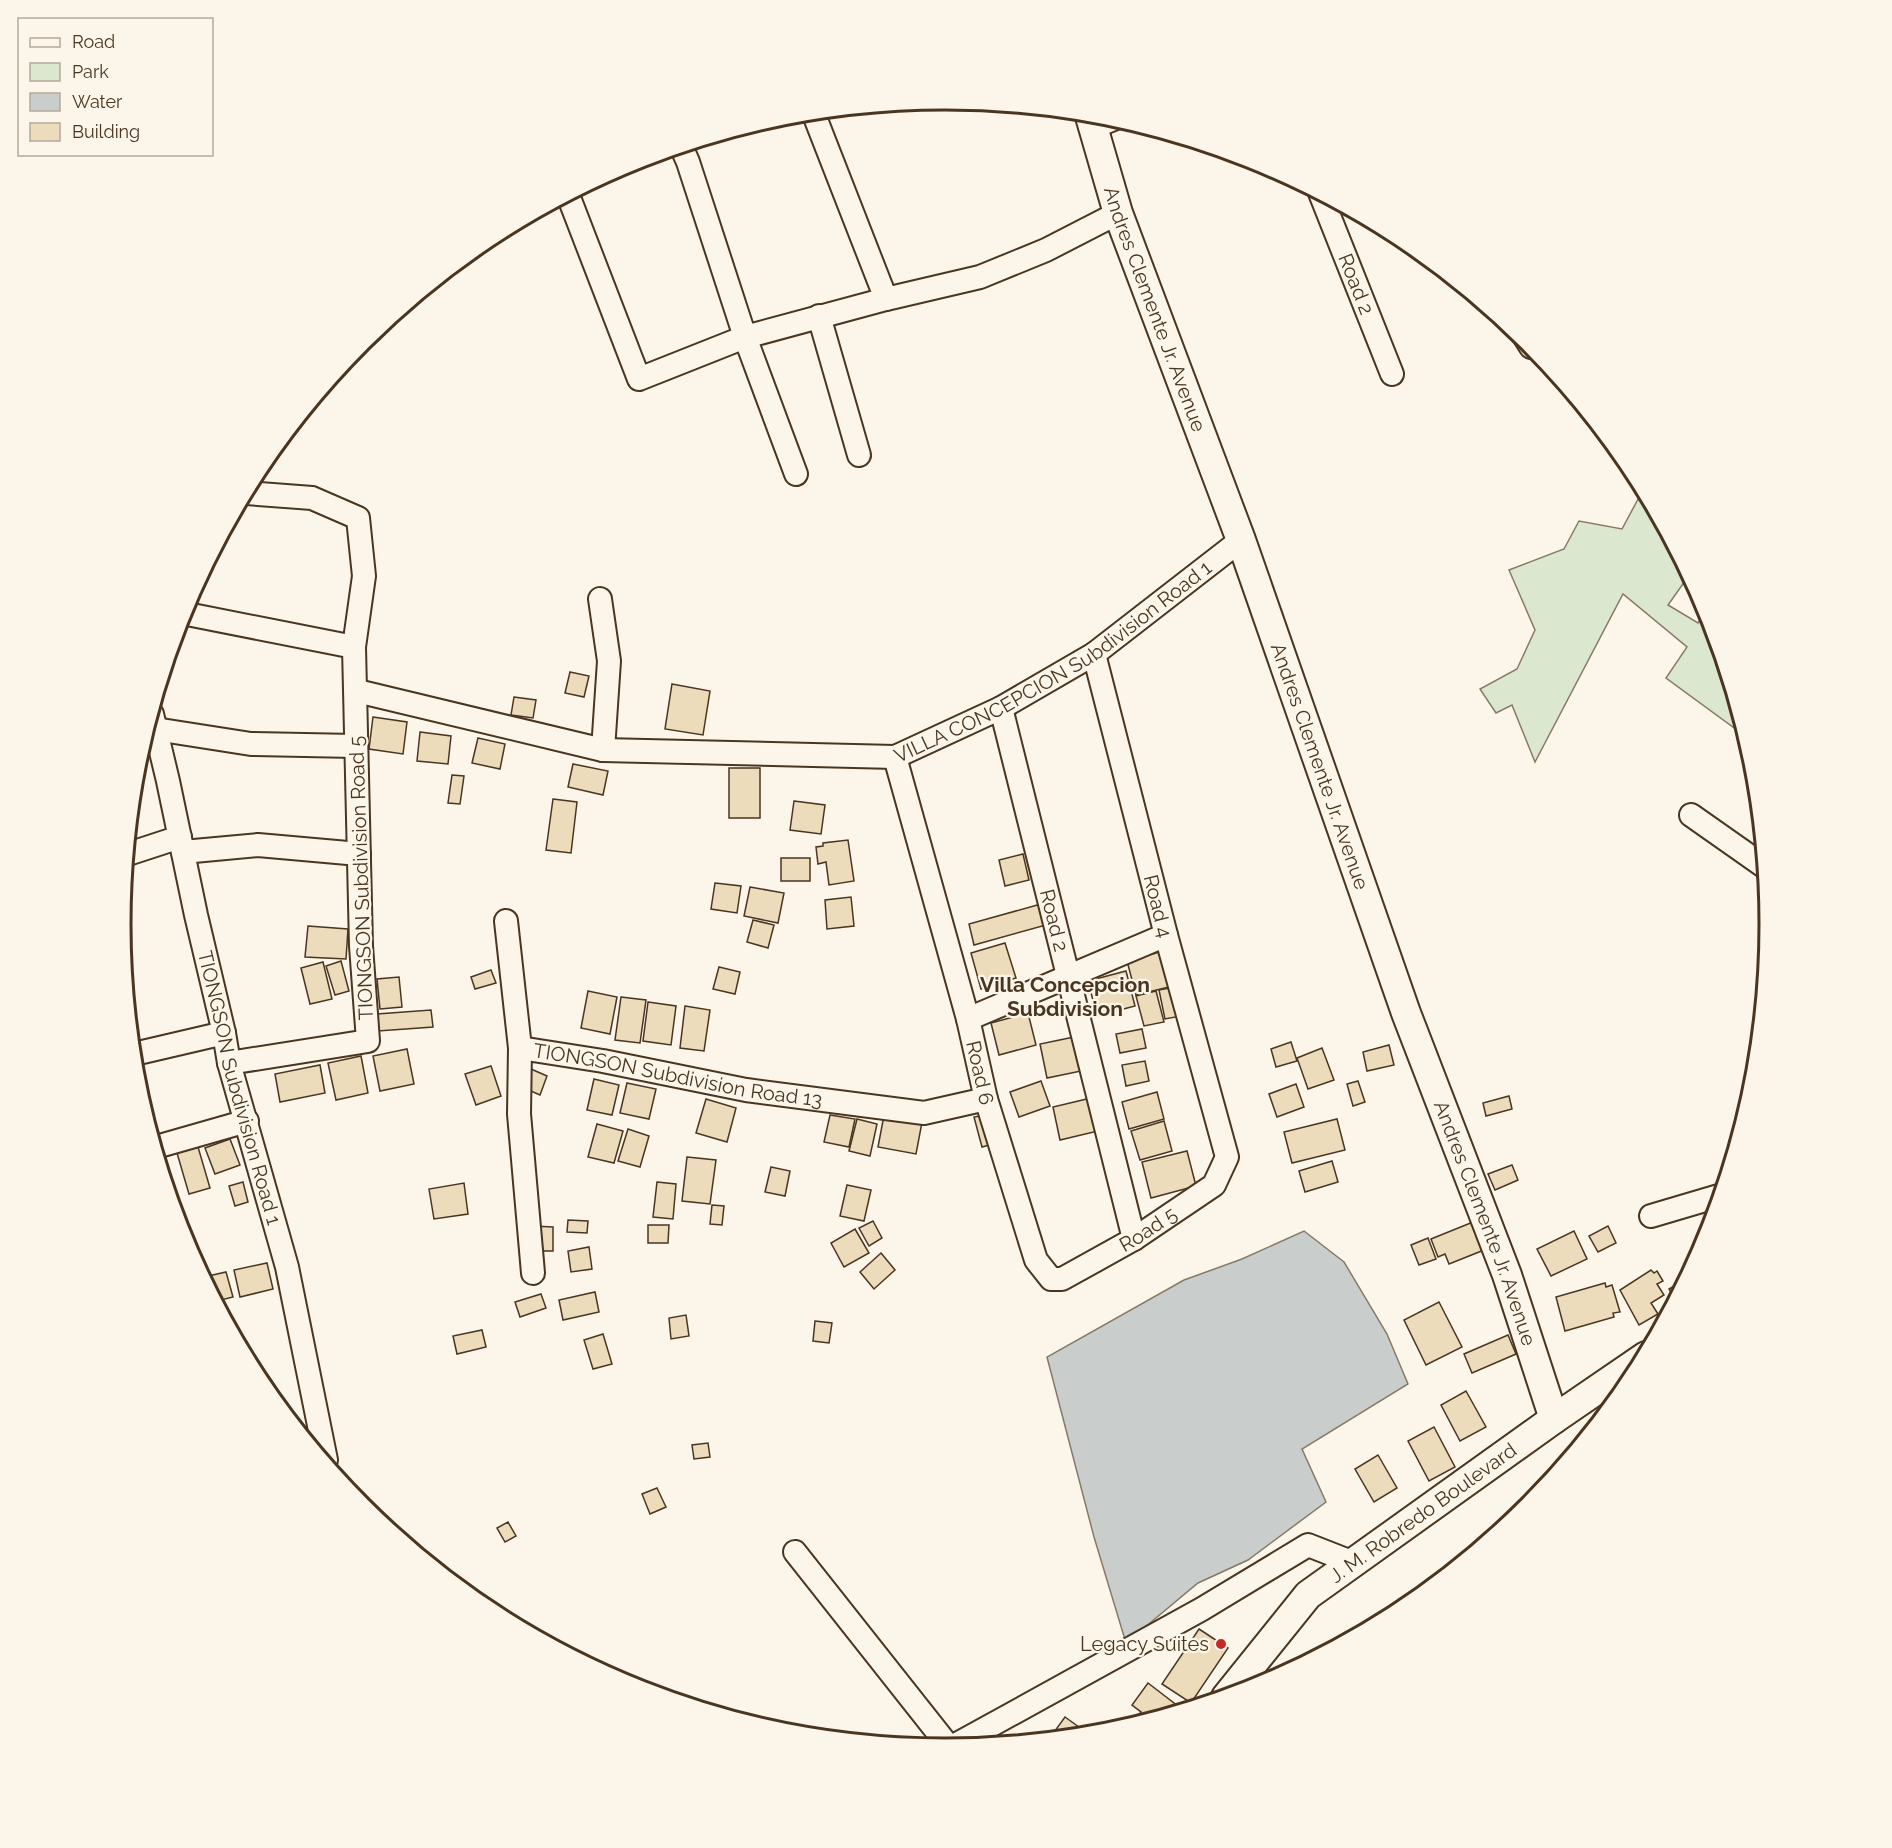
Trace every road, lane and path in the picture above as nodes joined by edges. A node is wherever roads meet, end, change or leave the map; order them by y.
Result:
1 (816, 120) edge
2 (1101, 124) edge
3 (684, 153) edge
4 (571, 202) edge
5 (1324, 203) edge
6 (1118, 213) junction
7 (886, 299) junction
8 (819, 316) junction
9 (745, 337) junction
10 (1392, 374) dead end
11 (859, 455) dead end
12 (796, 474) dead end
13 (255, 494) edge
14 (1242, 540) junction
15 (600, 599) dead end
16 (192, 616) edge
17 (354, 647) junction
18 (1094, 654) junction
19 (357, 691) junction
20 (1001, 708) junction
21 (157, 723) edge
22 (155, 731) edge
23 (355, 746) junction
24 (603, 750) junction
25 (895, 757) junction
26 (1691, 815) dead end
27 (181, 845) junction
28 (135, 853) edge
29 (359, 854) junction
30 (1758, 862) edge
31 (506, 921) dead end
32 (1166, 935) junction
33 (1069, 977) junction
34 (968, 1019) junction
35 (224, 1033) junction
36 (519, 1048) junction
37 (142, 1052) edge
38 (229, 1063) junction
39 (986, 1099) junction
40 (247, 1121) junction
41 (162, 1145) edge
42 (1227, 1157) joint
43 (1713, 1198) edge
44 (1651, 1216) dead end
45 (1134, 1239) junction
46 (534, 1273) dead end
47 (1051, 1279) joint
48 (1628, 1368) edge
49 (1554, 1419) junction
50 (324, 1449) edge
51 (795, 1552) dead end
52 (1354, 1563) junction
53 (1236, 1684) edge
54 (942, 1738) edge
55 (969, 1738) edge

1 - 7 street
2 - 6 main road, Andres Clemente Jr. Avenue
3 - 9 street
4 - 9 street
5 - 10 street, Road 2
6 - 7 street
6 - 14 main road, Andres Clemente Jr. Avenue
7 - 8 street
8 - 9 street
8 - 11 street
9 - 12 street
13 - 17 street, TIONGSON Subdivision Road 5
14 - 18 street, VILLA CONCEPCION Subdivision Road 1
14 - 49 main road, Andres Clemente Jr. Avenue
15 - 24 street
16 - 17 street
17 - 19 street, TIONGSON Subdivision Road 5
18 - 20 street, VILLA CONCEPCION Subdivision Road 1
18 - 32 street, Road 4
19 - 23 street, TIONGSON Subdivision Road 5
19 - 24 street, VILLA CONCEPCION Subdivision Road 1
20 - 25 street, VILLA CONCEPCION Subdivision Road 1
20 - 33 street, Road 2
21 - 23 street
22 - 27 street, TIONGSON Subdivision Road 1
23 - 29 street, TIONGSON Subdivision Road 5
24 - 25 street, VILLA CONCEPCION Subdivision Road 1
25 - 34 street, Road 6
26 - 30 street
27 - 28 street
27 - 29 street
27 - 35 street, TIONGSON Subdivision Road 1
29 - 38 street, TIONGSON Subdivision Road 5
31 - 36 street
32 - 33 street
32 - 42 street, Road 4
33 - 34 street
33 - 45 street, Road 2
34 - 39 street, Road 6
35 - 37 street
35 - 38 street, TIONGSON Subdivision Road 1
36 - 39 street, TIONGSON Subdivision Road 13
36 - 46 street, TIONGSON Subdivision Road 13
38 - 40 street, TIONGSON Subdivision Road 1
39 - 47 street, Road 6
40 - 41 street
40 - 50 street, TIONGSON Subdivision Road 1
42 - 45 street, Road 5
43 - 44 street
45 - 47 street, Road 5
48 - 49 main road, J. M. Robredo Boulevard
49 - 52 main road, J. M. Robredo Boulevard
51 - 54 street
52 - 53 main road, J. M. Robredo Boulevard
52 - 55 street

